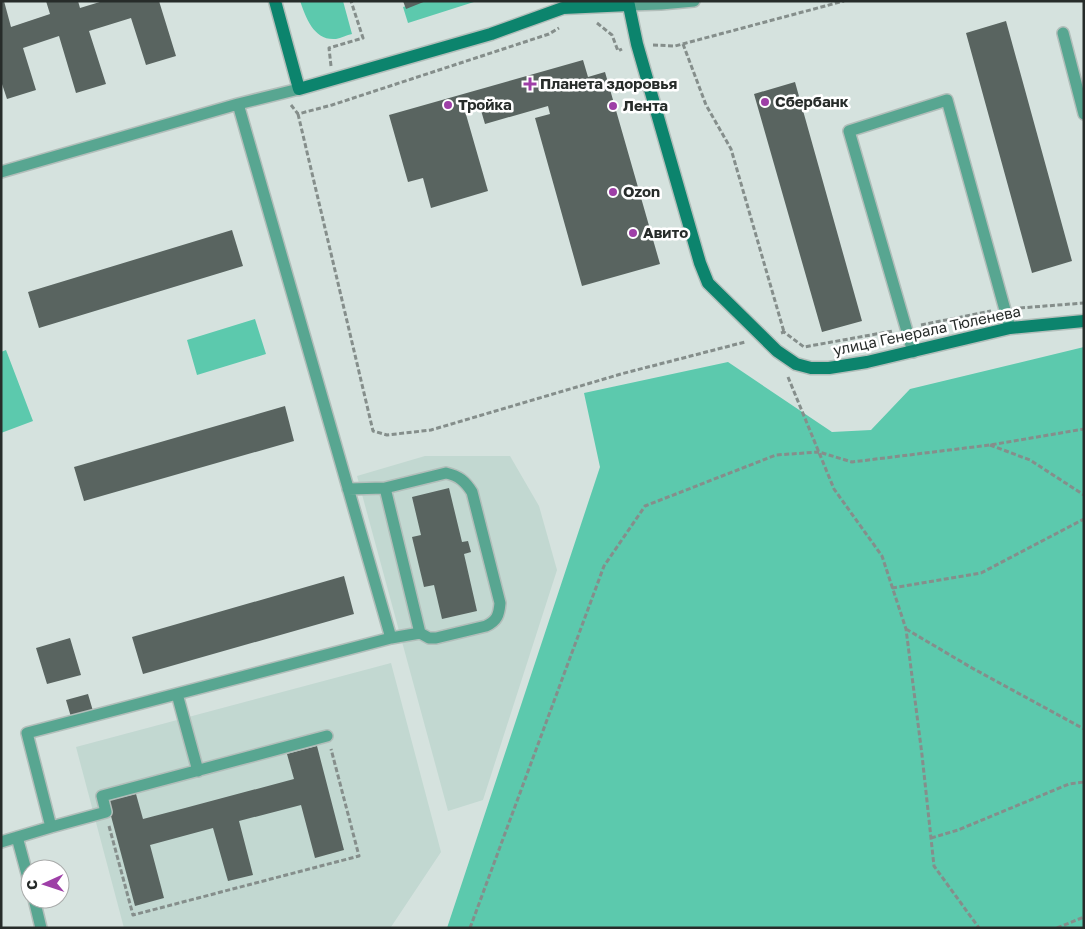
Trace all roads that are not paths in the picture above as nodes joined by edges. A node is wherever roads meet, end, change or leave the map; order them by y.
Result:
1 (274, 1) edge
2 (694, 1) edge
3 (629, 3) edge
4 (1063, 34) dead end
5 (299, 89) junction
6 (238, 104) junction
7 (1084, 114) edge
8 (1, 172) edge
9 (1084, 321) edge
10 (1010, 328) junction
11 (913, 352) junction
12 (385, 488) junction
13 (348, 489) junction
14 (420, 633) junction
15 (391, 638) junction
16 (177, 694) junction
17 (327, 736) road end
18 (198, 771) junction
19 (51, 827) junction
20 (17, 837) junction
21 (1, 842) edge
22 (23, 859) edge
23 (36, 909) edge
24 (41, 928) edge

1 - 5 street
2 - 3 lane
3 - 5 street
3 - 11 street, улица Генерала Тюленева
4 - 7 lane
5 - 6 lane
6 - 8 lane
6 - 13 lane
9 - 10 street, улица Генерала Тюленева
10 - 11 street, улица Генерала Тюленева
10 - 11 lane
12 - 13 lane
12 - 14 lane
12 - 14 lane
13 - 15 lane
14 - 15 lane
15 - 16 lane
16 - 18 lane
16 - 19 lane
17 - 18 lane
18 - 19 lane
19 - 20 lane
20 - 21 lane
20 - 22 lane
23 - 24 lane

